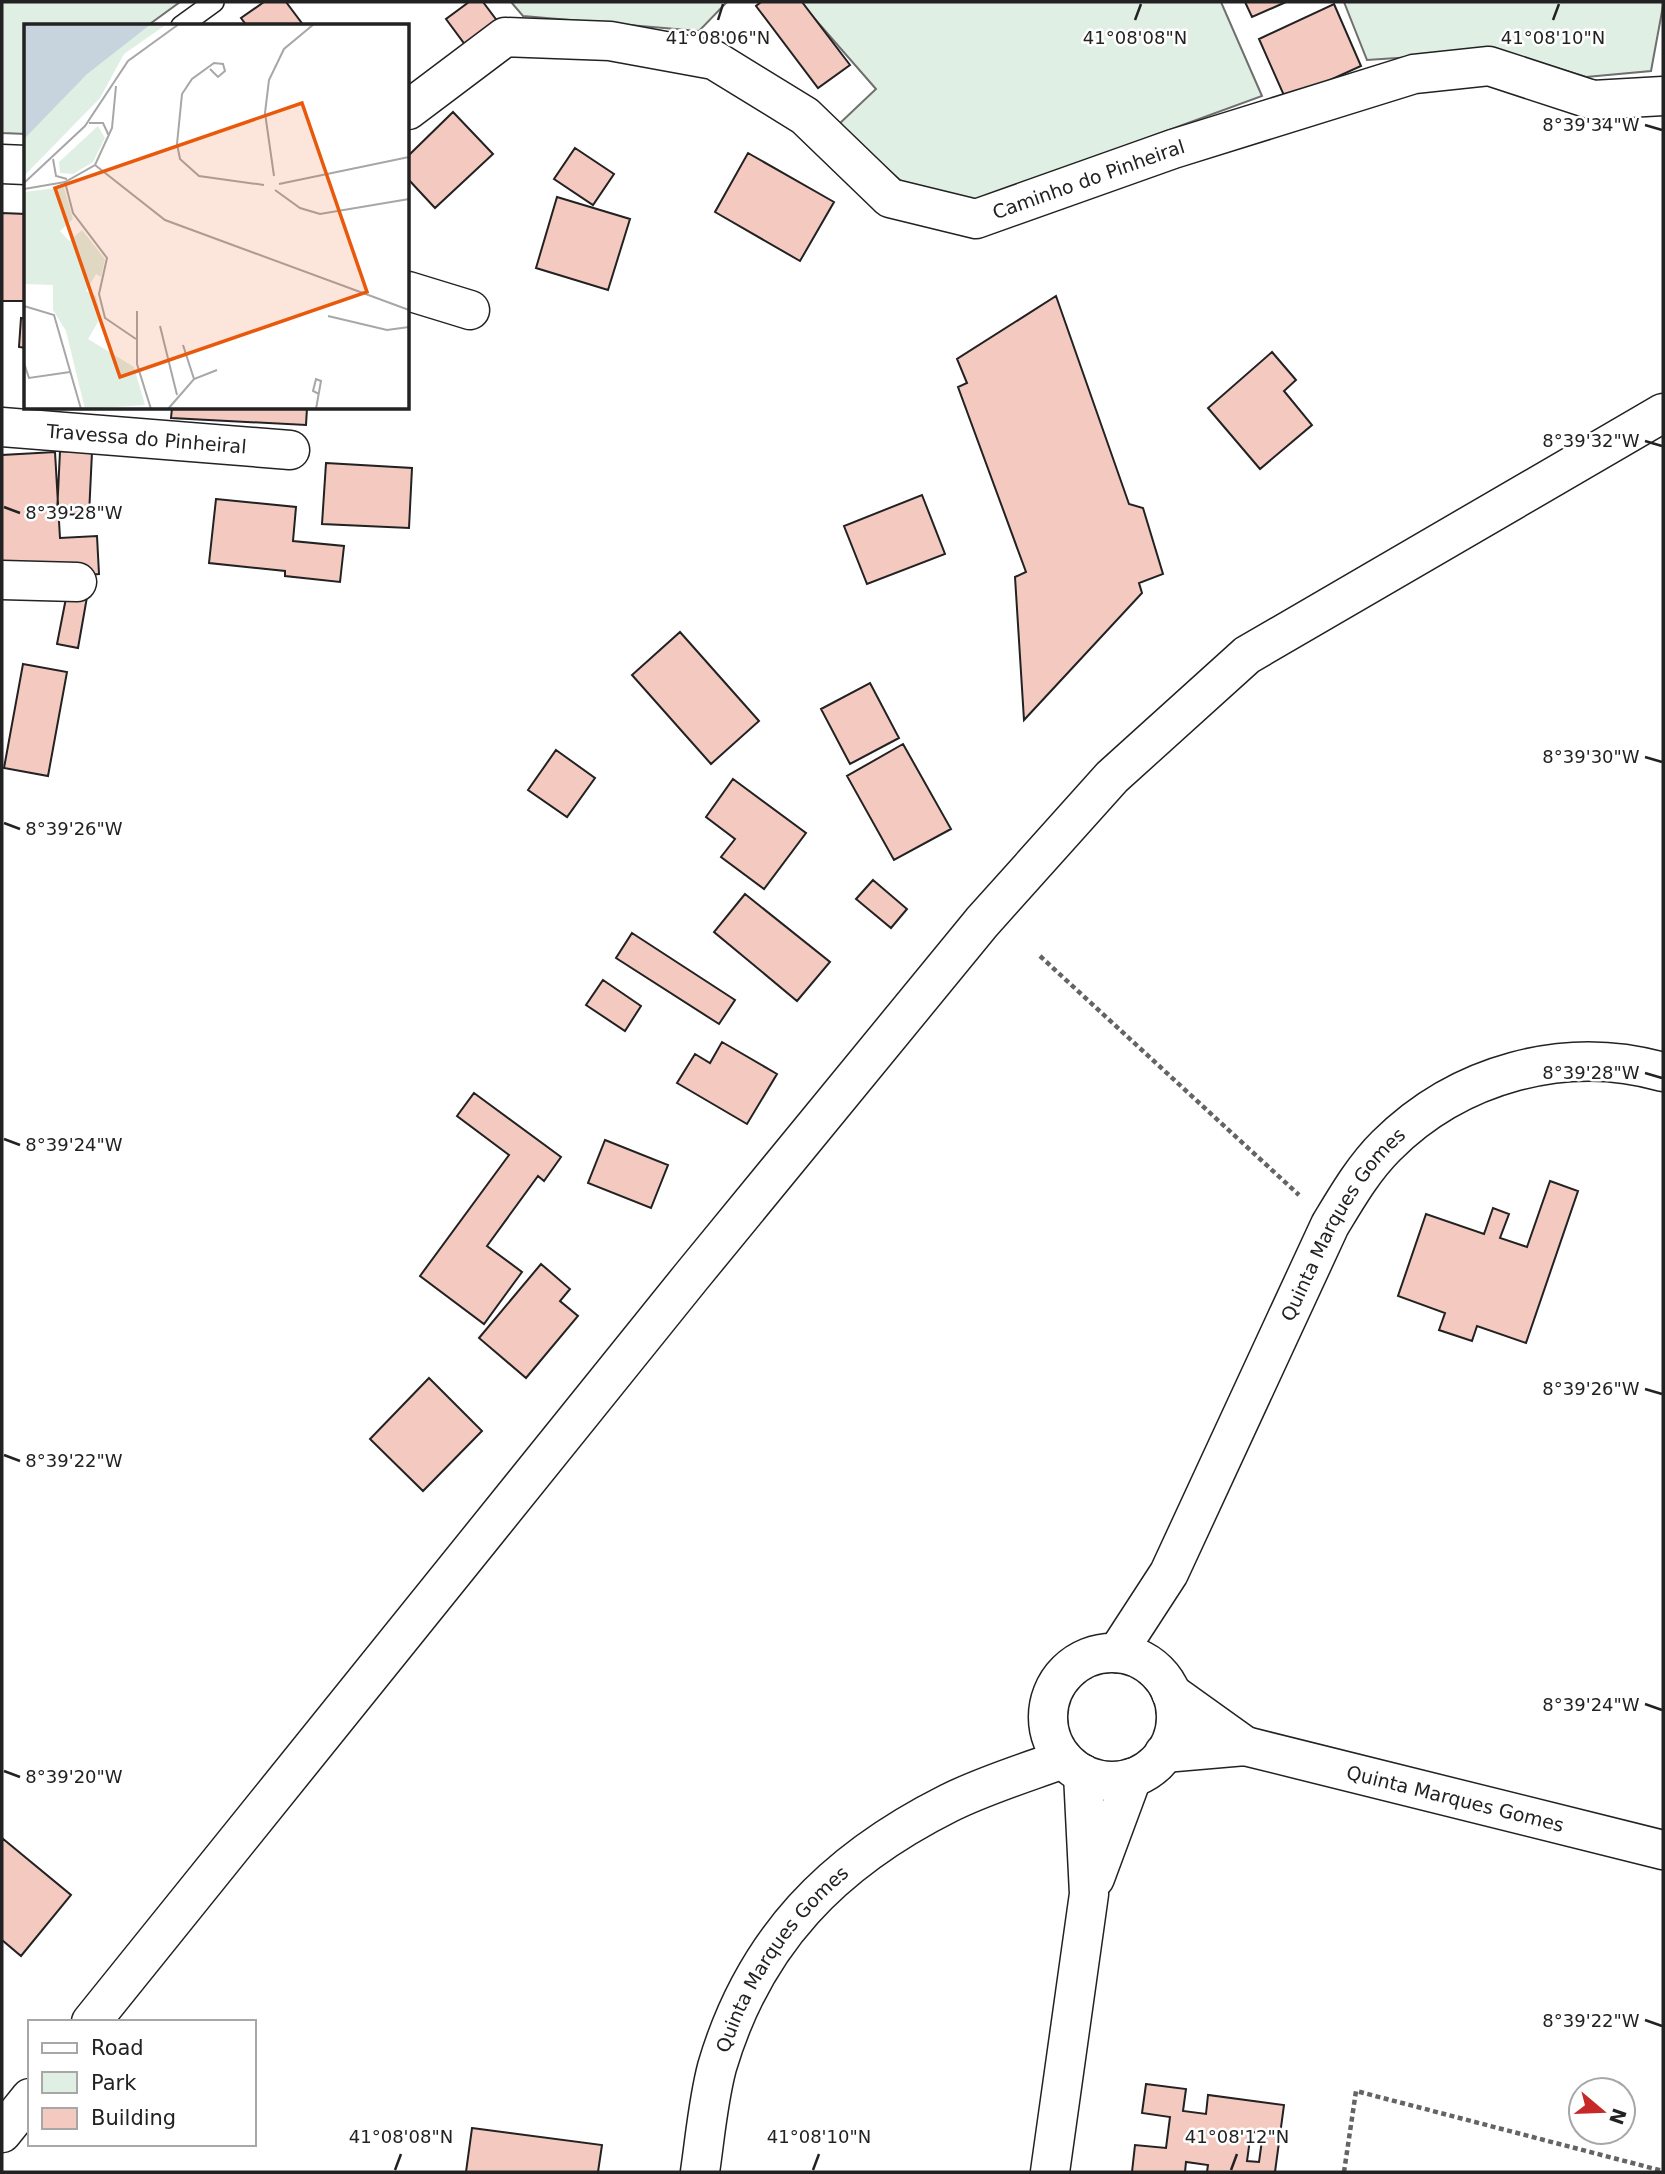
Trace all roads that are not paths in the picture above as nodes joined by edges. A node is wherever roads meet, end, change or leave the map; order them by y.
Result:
1 (214, 2) edge
2 (184, 24) edge
3 (1663, 96) edge
4 (410, 108) edge
5 (2, 164) edge
6 (24, 165) edge
7 (410, 292) edge
8 (470, 310) dead end
9 (1663, 413) edge
10 (2, 426) edge
11 (290, 450) dead end
12 (2, 580) edge
13 (77, 582) dead end
14 (1663, 1072) edge
15 (1169, 1573) junction
16 (1117, 1653) junction
17 (1164, 1682) junction
18 (1245, 1746) junction
19 (1065, 1753) junction
20 (1164, 1753) junction
21 (1132, 1778) junction
22 (1663, 1850) edge
23 (1090, 1894) junction
24 (93, 2020) edge
25 (28, 2100) edge
26 (2, 2133) edge
27 (700, 2172) edge
28 (1050, 2172) edge

1 - 2 lane
3 - 4 street, Caminho do Pinheiral
5 - 6 street
7 - 8 street
9 - 24 street
10 - 11 street, Travessa do Pinheiral
12 - 13 street
14 - 15 street, Quinta Marques Gomes
15 - 16 street, Quinta Marques Gomes
15 - 17 street, Quinta Marques Gomes
16 - 17 street, Quinta Marques Gomes
16 - 19 street
17 - 18 street, Quinta Marques Gomes
17 - 20 street, Quinta Marques Gomes
18 - 20 street, Quinta Marques Gomes
18 - 22 street, Quinta Marques Gomes
19 - 21 street
19 - 23 street
19 - 27 street, Quinta Marques Gomes
20 - 21 street
21 - 23 street
23 - 28 street
25 - 26 street

